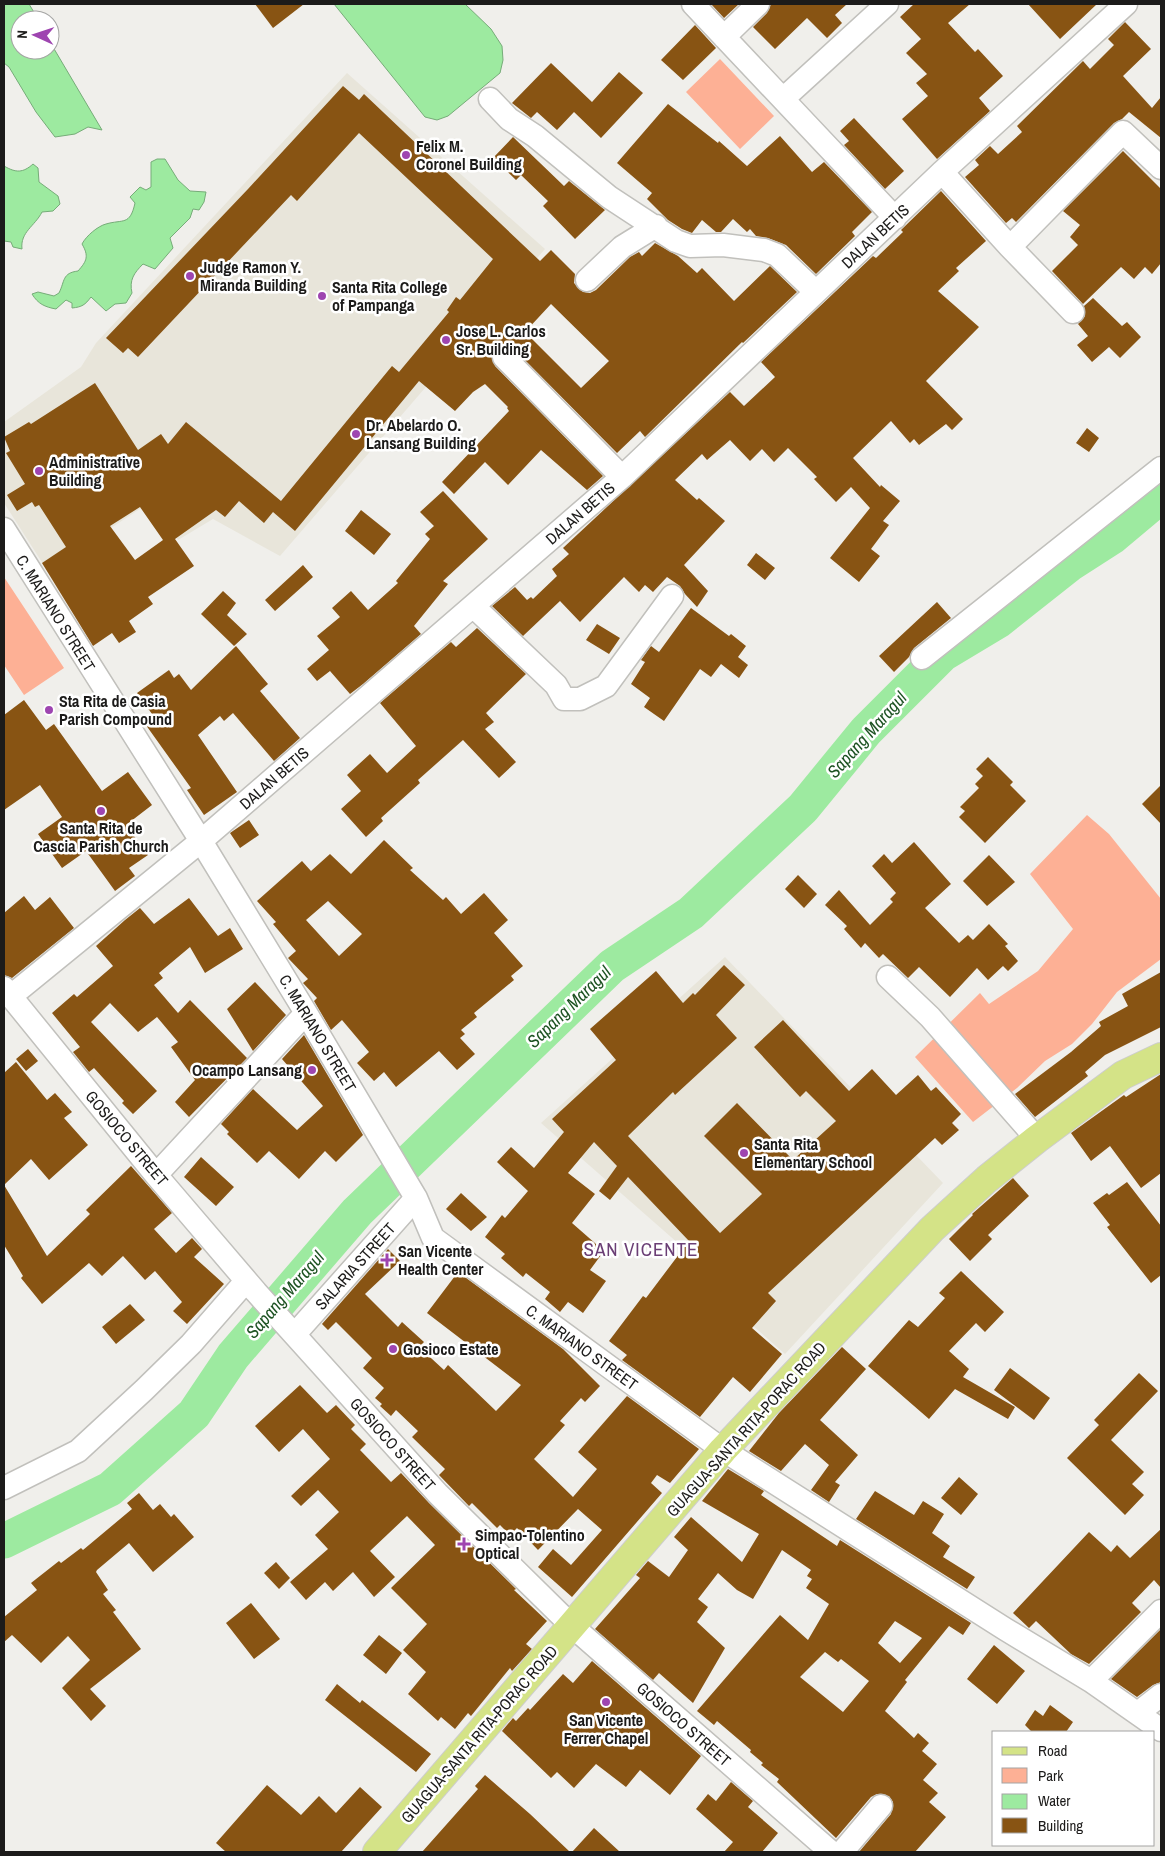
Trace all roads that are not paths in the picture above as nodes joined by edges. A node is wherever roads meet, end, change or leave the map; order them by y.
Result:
1 (693, 4) edge
2 (758, 4) edge
3 (887, 4) edge
4 (1126, 4) edge
5 (724, 37) junction
6 (490, 99) dead end
7 (783, 99) junction
8 (1161, 168) edge
9 (942, 172) junction
10 (895, 218) junction
11 (656, 226) junction
12 (1010, 247) junction
13 (587, 280) dead end
14 (816, 292) junction
15 (1073, 312) dead end
16 (504, 357) dead end
17 (1161, 468) edge
18 (622, 477) junction
19 (7, 544) edge
20 (672, 596) dead end
21 (473, 606) junction
22 (922, 658) dead end
23 (201, 841) junction
24 (888, 977) dead end
25 (7, 992) edge
26 (306, 1013) junction
27 (1161, 1057) edge
28 (1037, 1139) junction
29 (156, 1175) junction
30 (414, 1195) junction
31 (251, 1286) junction
32 (293, 1332) junction
33 (722, 1450) junction
34 (4, 1488) edge
35 (1161, 1611) edge
36 (572, 1626) junction
37 (1091, 1681) junction
38 (1161, 1695) edge
39 (1138, 1713) junction
40 (1161, 1730) edge
41 (882, 1806) dead end
42 (377, 1852) edge
43 (831, 1852) edge
44 (842, 1852) edge

1 - 5 street
2 - 5 street
3 - 7 street
4 - 9 street, DALAN BETIS
5 - 7 street
6 - 11 street
7 - 10 street
8 - 12 street
9 - 10 street, DALAN BETIS
9 - 12 street
10 - 14 street, DALAN BETIS
11 - 13 street
11 - 14 street
12 - 15 street
14 - 18 street, DALAN BETIS
16 - 18 street
17 - 22 street
18 - 21 street, DALAN BETIS
19 - 23 street, C. MARIANO STREET
20 - 21 street
21 - 23 street, DALAN BETIS
23 - 25 street, DALAN BETIS
23 - 26 street, C. MARIANO STREET
24 - 28 street
25 - 29 street, GOSIOCO STREET
26 - 29 street
26 - 30 street, C. MARIANO STREET
27 - 28 main road, GUAGUA-SANTA RITA-PORAC ROAD
28 - 33 main road, GUAGUA-SANTA RITA-PORAC ROAD
29 - 31 street, GOSIOCO STREET
30 - 32 street, SALARIA STREET
30 - 33 street, C. MARIANO STREET
31 - 32 street, GOSIOCO STREET
31 - 34 street
32 - 36 street, GOSIOCO STREET
33 - 36 main road, GUAGUA-SANTA RITA-PORAC ROAD
33 - 37 street, C. MARIANO STREET
35 - 37 street
36 - 42 main road, GUAGUA-SANTA RITA-PORAC ROAD
36 - 43 street, GOSIOCO STREET
37 - 39 street, C. MARIANO STREET
38 - 39 street
39 - 40 street, C. MARIANO STREET
41 - 44 street

